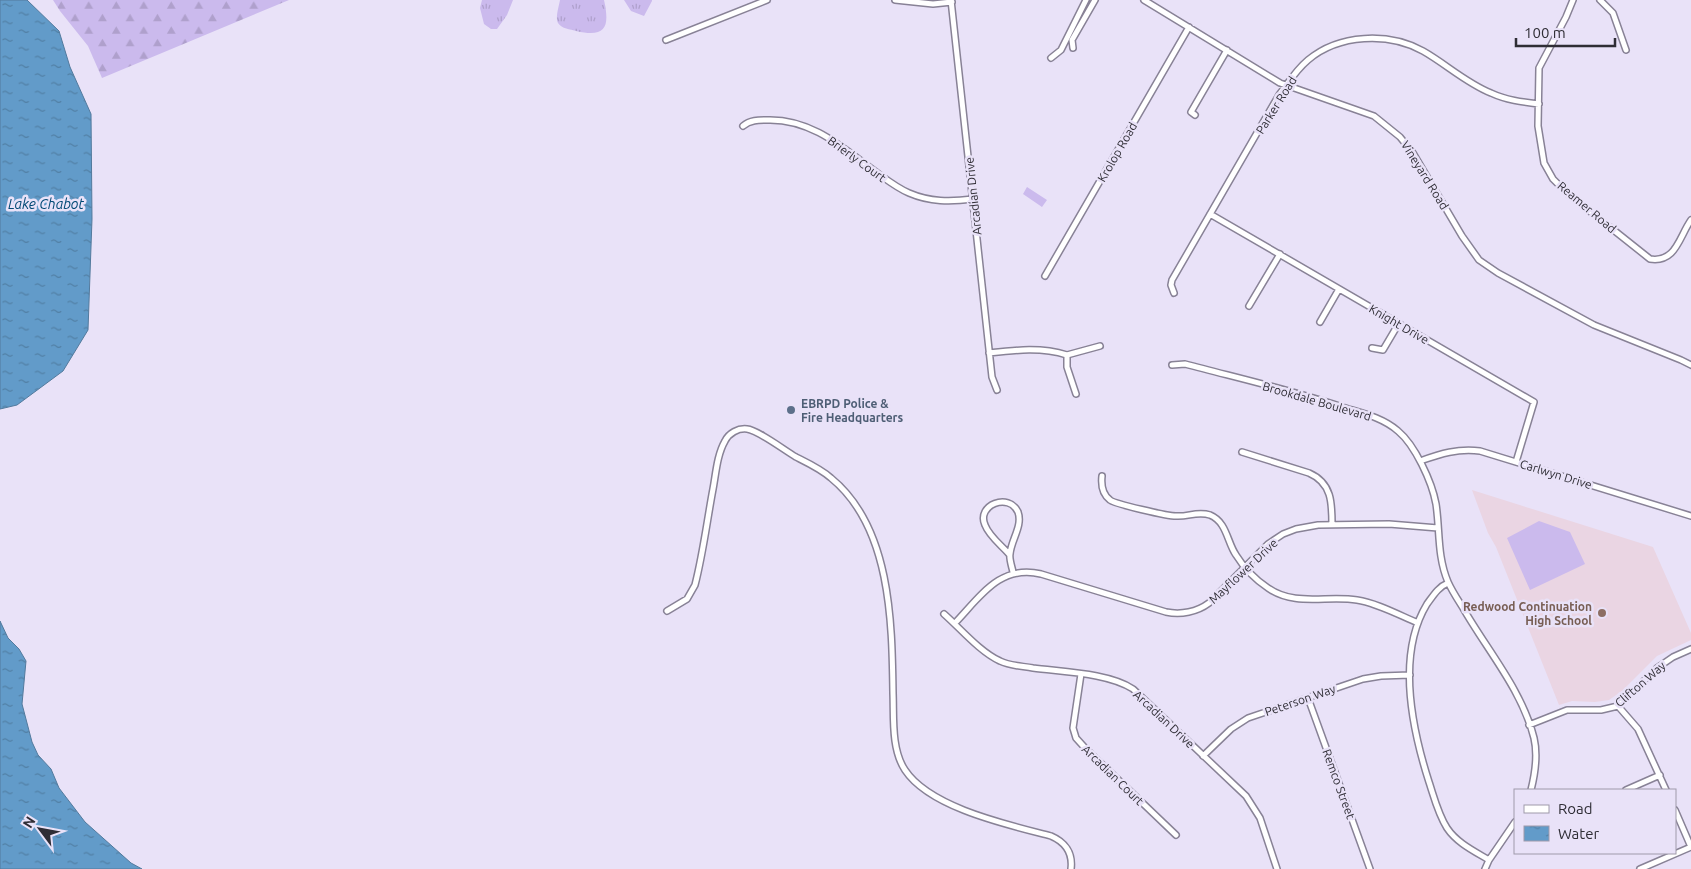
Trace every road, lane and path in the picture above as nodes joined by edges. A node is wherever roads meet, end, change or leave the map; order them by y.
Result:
1 (767, 0) edge
2 (895, 0) edge
3 (1086, 0) edge
4 (1095, 0) edge
5 (1144, 0) edge
6 (1573, 0) edge
7 (1600, 0) edge
8 (952, 1) edge
9 (1189, 27) junction
10 (666, 40) dead end
11 (1073, 48) dead end
12 (1227, 50) junction
13 (1626, 50) dead end
14 (1051, 58) dead end
15 (1286, 85) junction
16 (1539, 104) junction
17 (1195, 115) dead end
18 (742, 126) dead end
19 (973, 199) junction
20 (1210, 214) junction
21 (1691, 220) edge
22 (1280, 254) junction
23 (1045, 276) dead end
24 (1339, 289) junction
25 (1174, 292) dead end
26 (1249, 306) dead end
27 (1320, 322) dead end
28 (1398, 323) junction
29 (1100, 346) dead end
30 (1372, 348) dead end
31 (989, 353) junction
32 (1067, 356) junction
33 (1172, 364) dead end
34 (1691, 365) edge
35 (997, 390) dead end
36 (1076, 394) dead end
37 (1242, 452) dead end
38 (1420, 462) junction
39 (1516, 462) junction
40 (1102, 476) dead end
41 (1691, 516) edge
42 (1332, 525) junction
43 (1438, 528) junction
44 (1010, 554) junction
45 (1246, 567) junction
46 (1014, 572) junction
47 (1448, 584) junction
48 (667, 611) dead end
49 (944, 614) dead end
50 (954, 623) junction
51 (1418, 623) junction
52 (1691, 649) edge
53 (1081, 674) junction
54 (1410, 675) junction
55 (1308, 698) junction
56 (1618, 706) junction
57 (1529, 725) junction
58 (1203, 756) junction
59 (1660, 775) junction
60 (1531, 789) edge
61 (1628, 789) edge
62 (1666, 789) edge
63 (1676, 812) edge
64 (1514, 823) edge
65 (1176, 835) dead end
66 (1691, 847) edge
67 (1676, 853) edge
68 (1675, 854) edge
69 (1489, 860) junction
70 (1071, 869) edge
71 (1277, 869) edge
72 (1370, 869) edge
73 (1485, 869) edge
74 (1640, 869) edge

1 - 10 street
2 - 8 street
3 - 14 street
4 - 11 street
5 - 9 street, Vineyard Road
6 - 16 street, Reamer Road
7 - 13 street
8 - 19 street, Arcadian Drive
9 - 12 street, Vineyard Road
9 - 23 street, Krolop Road
12 - 15 street, Vineyard Road
12 - 17 street
15 - 16 street, Parker Road
15 - 20 street, Parker Road
15 - 34 street, Vineyard Road
16 - 21 street, Reamer Road
18 - 19 street, Brierly Court
19 - 31 street, Arcadian Drive
20 - 22 street, Knight Drive
20 - 25 street, Parker Road
22 - 24 street, Knight Drive
22 - 26 street
24 - 27 street
24 - 28 street, Knight Drive
28 - 30 street
28 - 39 street, Knight Drive
29 - 32 street
31 - 32 street
31 - 35 street, Arcadian Drive
32 - 36 street
33 - 38 street, Brookdale Boulevard
37 - 42 street
38 - 39 street, Carlwyn Drive
38 - 43 street, Brookdale Boulevard
39 - 41 street, Carlwyn Drive
40 - 45 street
42 - 43 street, Mayflower Drive
42 - 45 street, Mayflower Drive
43 - 47 street, Brookdale Boulevard
44 - 44 street
44 - 46 street
45 - 46 street, Mayflower Drive
45 - 51 street
46 - 50 street
47 - 51 street
47 - 57 street, Brookdale Boulevard
48 - 70 street
49 - 50 street, Arcadian Drive
50 - 53 street, Arcadian Drive
51 - 54 street
52 - 56 street, Clifton Way
53 - 58 street, Arcadian Drive
53 - 65 street, Arcadian Court
54 - 55 street, Peterson Way
54 - 69 street
55 - 58 street, Peterson Way
55 - 72 street, Remco Street
56 - 57 street, Clifton Way
56 - 59 street
57 - 60 street, Brookdale Boulevard
58 - 71 street, Arcadian Drive
59 - 61 street
59 - 62 street
63 - 66 street
64 - 69 street
66 - 67 street
68 - 74 street
69 - 73 street

